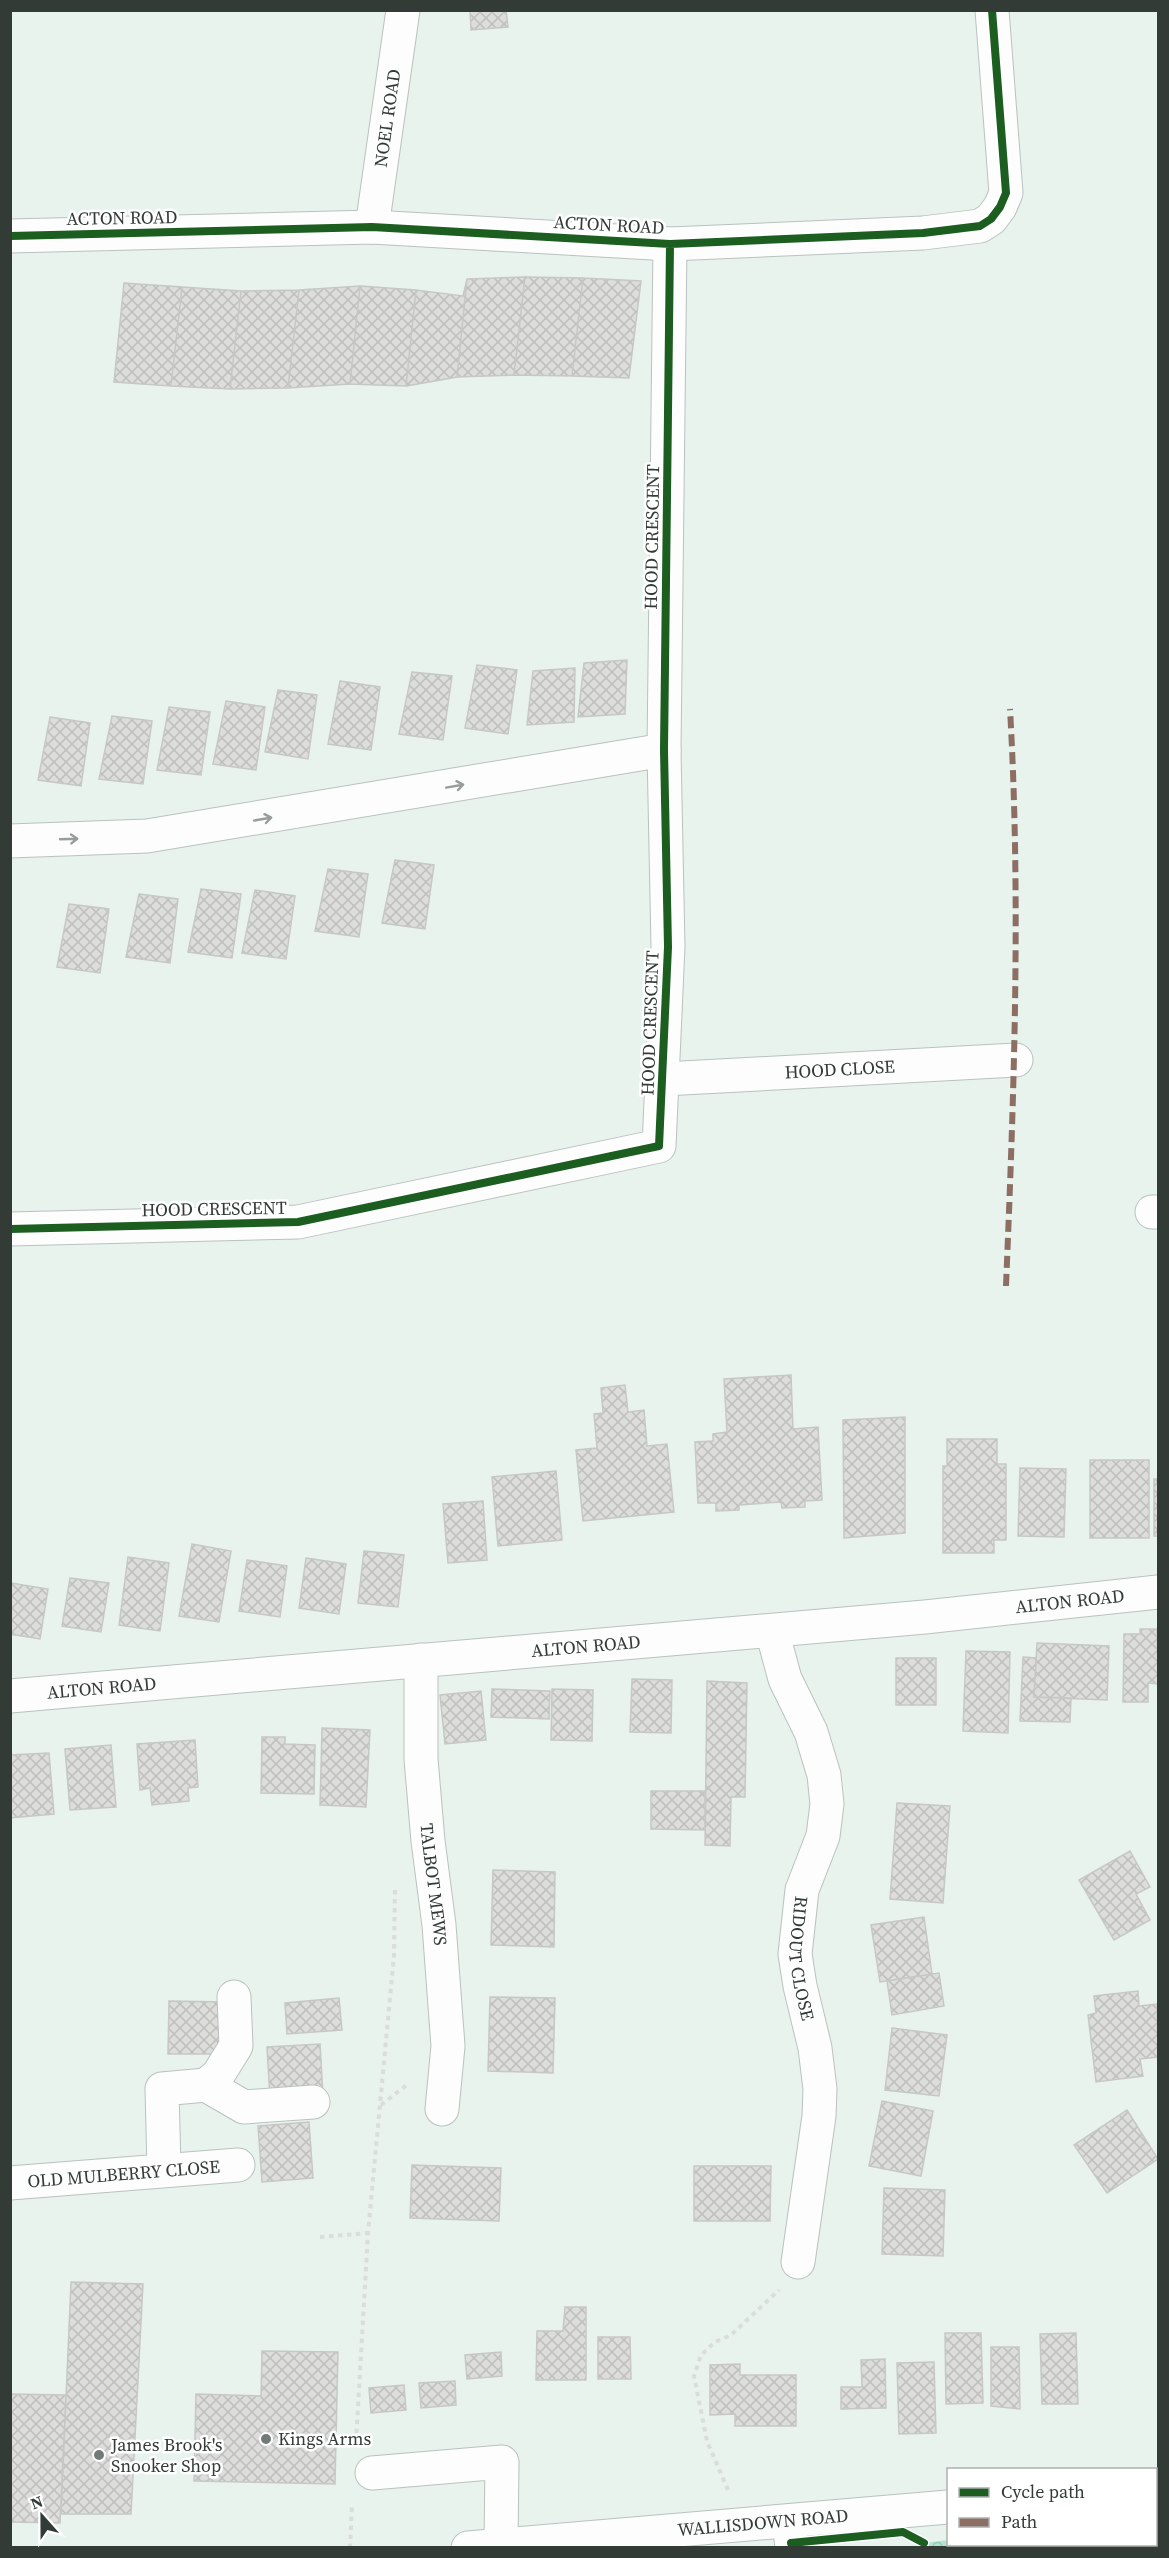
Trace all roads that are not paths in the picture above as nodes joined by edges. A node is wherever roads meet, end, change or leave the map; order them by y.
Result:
1 (403, 10) edge
2 (993, 10) edge
3 (372, 227) junction
4 (10, 236) edge
5 (670, 244) junction
6 (664, 750) junction
7 (10, 841) edge
8 (1016, 1060) dead end
9 (664, 1079) junction
10 (10, 1229) edge
11 (1158, 1592) edge
12 (772, 1631) junction
13 (421, 1660) junction
14 (10, 1696) edge
15 (234, 1997) dead end
16 (206, 2085) junction
17 (313, 2102) dead end
18 (442, 2109) dead end
19 (238, 2165) dead end
20 (164, 2170) junction
21 (10, 2182) edge
22 (798, 2262) road end
23 (372, 2473) dead end
24 (947, 2507) edge
25 (790, 2534) edge
26 (501, 2545) junction
27 (468, 2547) edge

1 - 3 street, NOEL ROAD
2 - 5 street, ACTON ROAD
3 - 4 street, ACTON ROAD
3 - 5 street, ACTON ROAD
5 - 6 street, HOOD CRESCENT
7 -> 6 street
6 - 9 street, HOOD CRESCENT
8 - 9 street, HOOD CLOSE
9 - 10 street, HOOD CRESCENT
11 - 12 street, ALTON ROAD
12 - 13 street, ALTON ROAD
12 - 22 street, RIDOUT CLOSE
13 - 14 street, ALTON ROAD
13 - 18 street, TALBOT MEWS
15 - 16 street
16 - 17 street
16 - 20 street
19 - 20 street, OLD MULBERRY CLOSE
20 - 21 street, OLD MULBERRY CLOSE
23 - 26 street
24 - 25 street, WALLISDOWN ROAD
25 - 26 street, WALLISDOWN ROAD
26 - 27 street, WALLISDOWN ROAD

